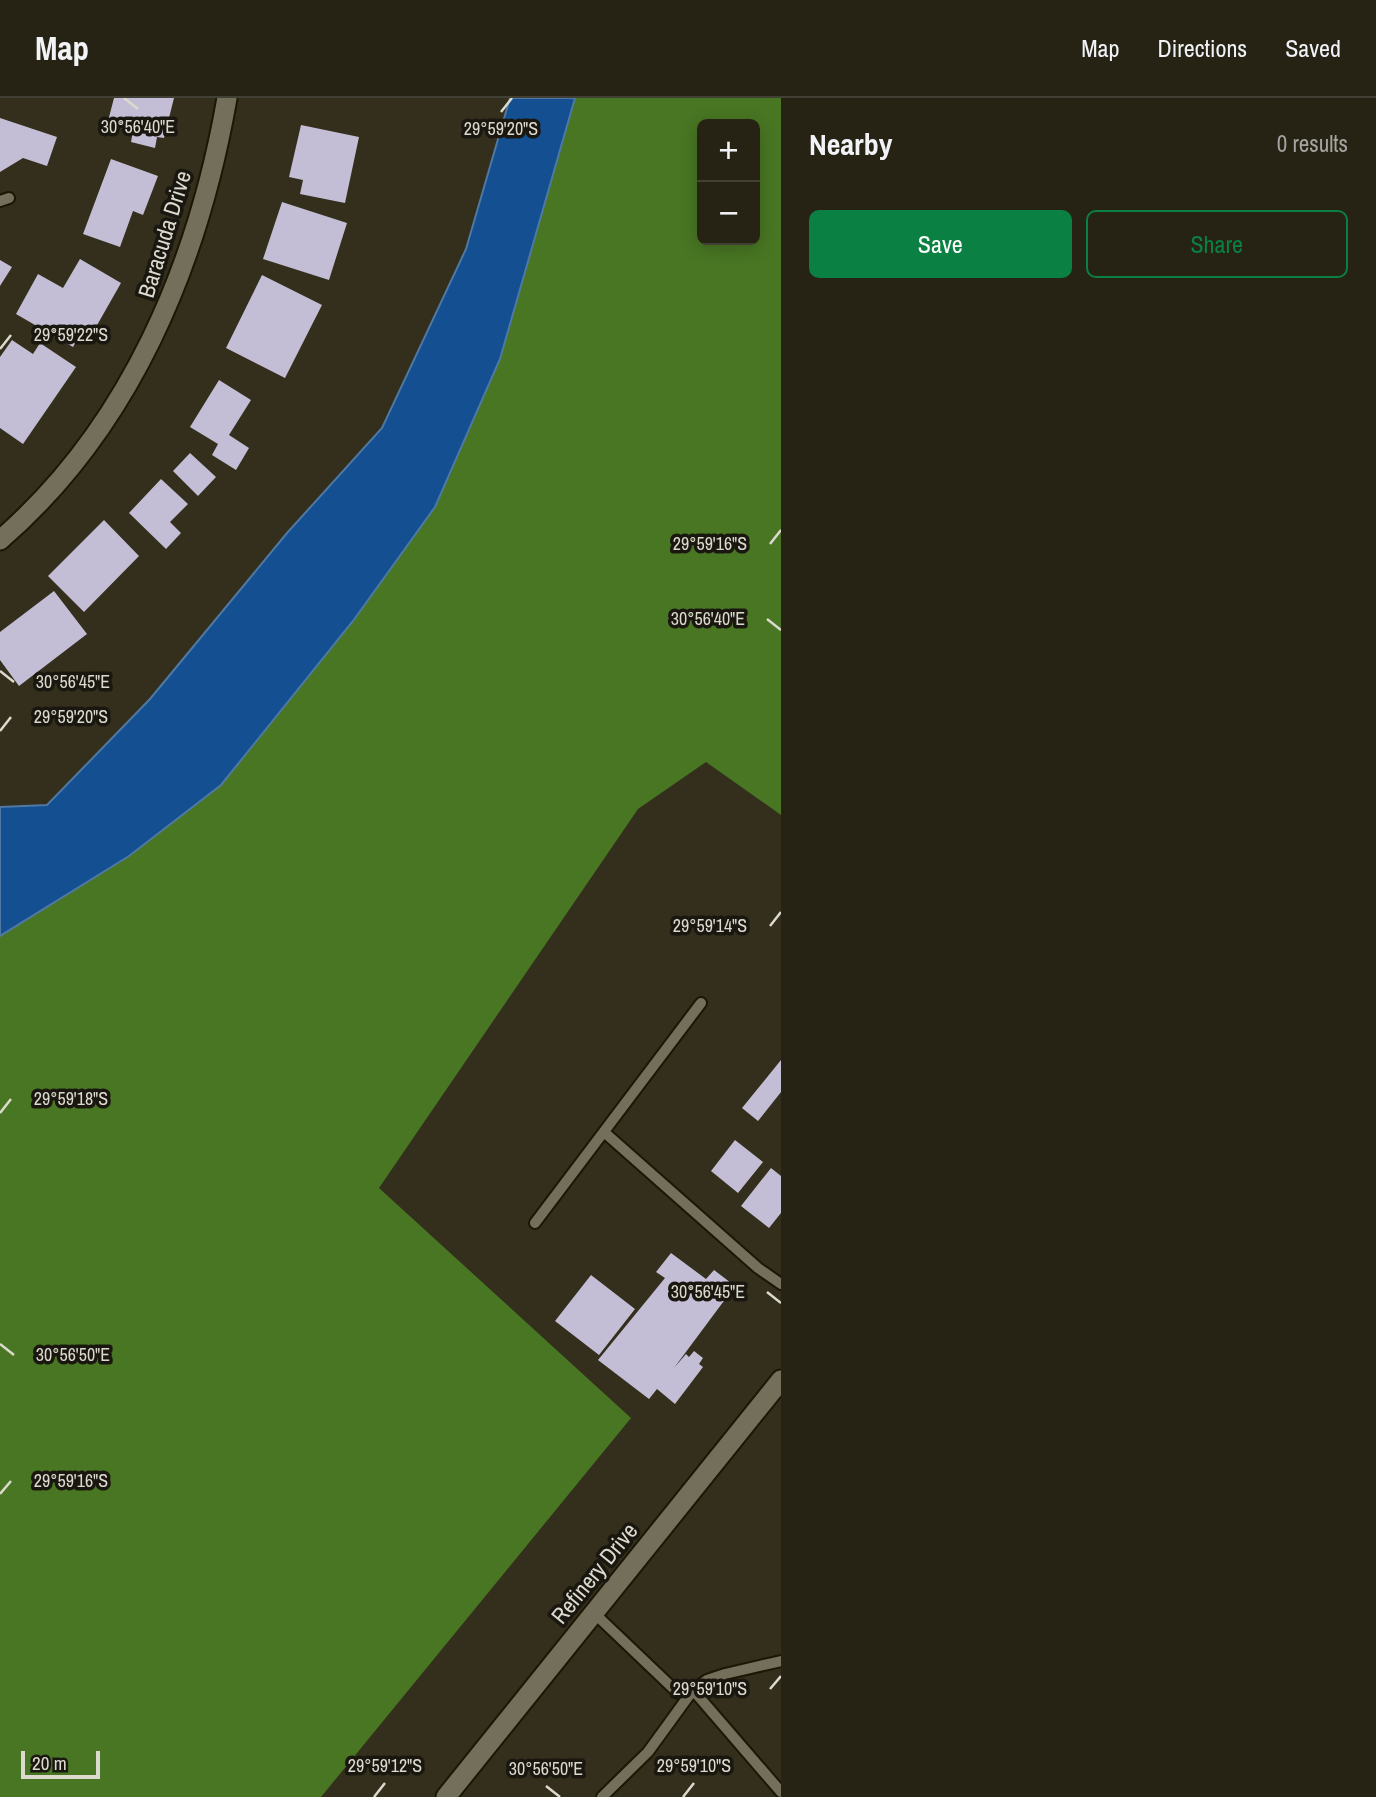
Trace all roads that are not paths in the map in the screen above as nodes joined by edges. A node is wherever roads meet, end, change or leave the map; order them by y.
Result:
1 (226, 98) edge
2 (0, 540) edge
3 (701, 1003) dead end
4 (604, 1132) junction
5 (535, 1223) dead end
6 (781, 1284) edge
7 (781, 1380) edge
8 (593, 1612) junction
9 (781, 1661) edge
10 (693, 1690) junction
11 (781, 1792) edge
12 (446, 1797) edge
13 (602, 1797) edge

1 - 2 street, Baracuda Drive
3 - 4 lane
4 - 5 lane
4 - 6 lane
7 - 8 street, Refinery Drive
8 - 10 lane
8 - 12 street, Refinery Drive
9 - 10 lane
10 - 11 lane
10 - 13 lane

